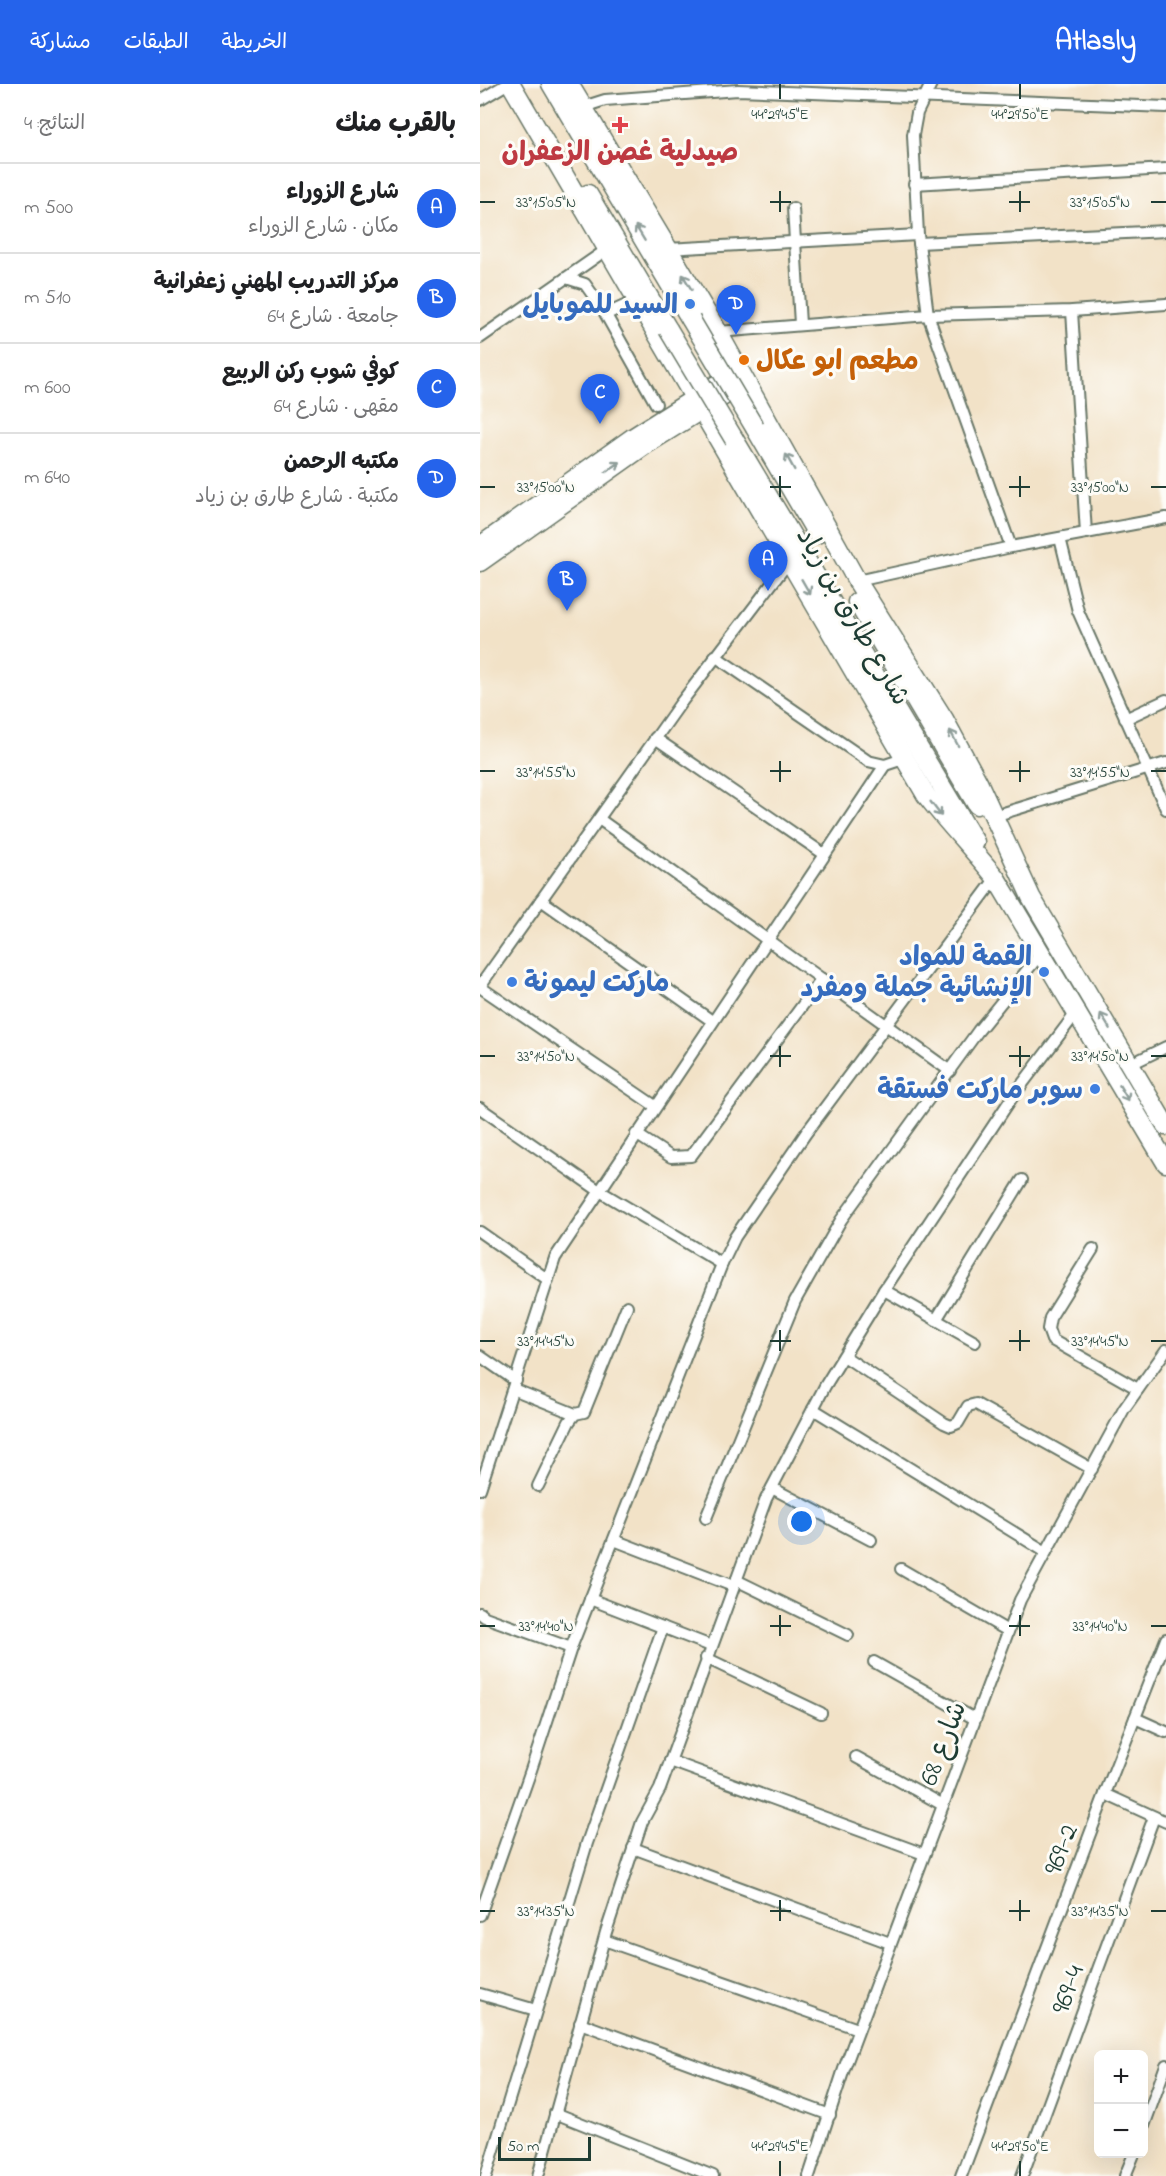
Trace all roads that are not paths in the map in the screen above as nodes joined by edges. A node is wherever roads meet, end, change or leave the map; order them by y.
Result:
1 (509, 84) edge
2 (522, 84) edge
3 (551, 84) edge
4 (569, 84) edge
5 (931, 84) edge
6 (926, 98) junction
7 (480, 100) edge
8 (583, 107) junction
9 (1166, 107) edge
10 (1166, 169) edge
11 (914, 184) junction
12 (793, 208) dead end
13 (1166, 231) edge
14 (918, 239) junction
15 (794, 242) junction
16 (667, 249) junction
17 (606, 250) junction
18 (566, 278) junction
19 (637, 300) junction
20 (1166, 304) edge
21 (602, 308) junction
22 (1072, 311) junction
23 (928, 315) junction
24 (800, 324) junction
25 (718, 332) junction
26 (480, 338) edge
27 (742, 376) junction
28 (656, 404) dead end
29 (698, 404) junction
30 (1166, 518) edge
31 (1086, 533) junction
32 (1060, 538) junction
33 (480, 546) edge
34 (1011, 548) junction
35 (790, 560) junction
36 (480, 562) edge
37 (857, 581) junction
38 (715, 656) junction
39 (1166, 700) edge
40 (1125, 719) junction
41 (656, 738) junction
42 (906, 758) junction
43 (1166, 763) edge
44 (885, 765) junction
45 (1147, 768) junction
46 (1166, 809) edge
47 (994, 816) junction
48 (598, 819) junction
49 (824, 854) junction
50 (996, 878) junction
51 (1031, 897) junction
52 (541, 900) junction
53 (767, 938) junction
54 (1041, 953) junction
55 (822, 979) junction
56 (480, 986) edge
57 (1076, 1013) junction
58 (712, 1021) junction
59 (886, 1026) junction
60 (1166, 1047) edge
61 (1131, 1064) junction
62 (950, 1071) junction
63 (655, 1106) junction
64 (480, 1108) edge
65 (1166, 1126) edge
66 (636, 1134) junction
67 (1166, 1163) edge
68 (1022, 1180) dead end
69 (598, 1190) junction
70 (480, 1232) edge
71 (1093, 1249) dead end
72 (722, 1264) junction
73 (547, 1279) junction
74 (884, 1290) junction
75 (627, 1306) dead end
76 (936, 1320) junction
77 (975, 1342) dead end
78 (1166, 1350) edge
79 (480, 1356) edge
80 (844, 1356) junction
81 (515, 1385) junction
82 (1138, 1389) junction
83 (813, 1409) junction
84 (576, 1414) junction
85 (1092, 1469) junction
86 (481, 1483) edge
87 (538, 1486) dead end
88 (772, 1488) junction
89 (706, 1518) dead end
90 (872, 1539) dead end
91 (614, 1540) junction
92 (1046, 1552) junction
93 (902, 1569) dead end
94 (735, 1583) junction
95 (590, 1599) junction
96 (480, 1613) edge
97 (663, 1628) junction
98 (1008, 1631) junction
99 (848, 1635) dead end
100 (1166, 1639) edge
101 (711, 1646) junction
102 (571, 1648) junction
103 (706, 1658) junction
104 (874, 1662) dead end
105 (821, 1713) dead end
106 (1135, 1718) junction
107 (975, 1719) junction
108 (1166, 1732) edge
109 (856, 1757) dead end
110 (670, 1761) junction
111 (1105, 1794) junction
112 (943, 1805) junction
113 (1154, 1816) junction
114 (1166, 1822) edge
115 (633, 1848) junction
116 (924, 1854) junction
117 (480, 1915) edge
118 (604, 1940) junction
119 (890, 1943) junction
120 (480, 1994) edge
121 (536, 2010) junction
122 (580, 2023) junction
123 (858, 2029) junction
124 (1166, 2065) edge
125 (555, 2113) junction
126 (1148, 2113) edge
127 (830, 2115) junction
128 (1132, 2158) edge
129 (486, 2176) edge
130 (538, 2176) edge
131 (713, 2176) edge
132 (809, 2176) edge
133 (961, 2176) edge
134 (1022, 2176) edge
135 (1125, 2176) edge

1 - 7 street
1 - 17 main road, شارع طارق بن زياد
2 - 50 main road, bridge
51 -> 3 main road, bridge
4 - 8 main road, شارع طارق بن زياد
5 - 6 street
6 - 8 street
6 - 9 street
6 - 11 street
8 - 16 main road, شارع طارق بن زياد
10 - 11 street
11 - 14 street
12 - 15 street
13 - 14 street
14 - 15 street
14 - 23 street
15 - 16 street
15 - 24 street
25 -> 16 main road, شارع طارق بن زياد
17 - 18 street
17 - 19 main road, شارع طارق بن زياد
18 - 21 street
18 - 26 street
19 - 21 street
19 - 29 main road, شارع طارق بن زياد
20 - 22 street
21 - 28 street
22 - 23 street
22 - 31 street
23 - 24 street
23 - 34 street
24 - 25 street
25 - 27 main road, شارع طارق بن زياد
27 - 29 main road
37 -> 27 main road, شارع طارق بن زياد
29 - 33 main road
29 - 35 main road, شارع طارق بن زياد
36 -> 29 main road
30 - 31 street
31 - 32 street
32 - 34 street
32 - 40 street
34 - 37 street
35 - 38 street
35 -> 42 main road, شارع طارق بن زياد
47 -> 37 main road, شارع طارق بن زياد
38 - 41 street
38 - 44 street
39 - 40 street
40 - 45 street
41 - 48 street
41 - 49 street
42 - 44 street
42 -> 50 main road, شارع طارق بن زياد
43 - 45 street
44 - 49 street
45 - 46 street
45 - 47 street
47 - 51 main road, شارع طارق بن زياد
48 - 52 street
48 - 53 street
49 - 53 street
50 - 54 main road, شارع طارق بن زياد
50 - 59 street
61 -> 51 main road, شارع طارق بن زياد
52 - 56 street
52 - 58 street
53 - 55 street
53 - 58 street
54 - 57 main road, شارع طارق بن زياد
54 - 62 street
55 - 59 street
55 - 66 street
56 - 63 street
57 -> 67 main road, شارع طارق بن زياد
57 - 74 street
58 - 63 street
59 - 62 street
59 - 72 street
60 - 61 street
61 - 65 main road, شارع طارق بن زياد
62 - 89 street
63 - 66 street
64 - 69 street
66 - 69 street
68 - 76 street
69 - 72 street
69 - 73 street
70 - 73 street
71 - 82 street
72 - 91 street
73 - 81 street
74 - 76 street
74 - 80 street
75 - 84 street
76 - 77 street
78 - 82 street, شارع 68
79 - 81 street
80 - 83 street
80 - 85 street
81 - 84 street
81 - 86 street
82 - 85 street, شارع 68
83 - 88 street
83 - 92 street
84 - 87 street
85 - 92 street, شارع 68
88 - 90 street
88 - 94 street
91 - 94 street
91 - 95 street
92 - 98 street, شارع 68
93 - 98 street
94 - 99 street
94 - 101 street
95 - 97 street
95 - 102 street
96 - 102 street
97 - 101 street
97 - 121 street
98 - 107 street, شارع 68
100 - 106 street, 969-2
101 - 103 street
102 - 117 street
103 - 105 street
103 - 110 street
104 - 107 street
106 - 108 street
106 - 111 street, 969-2
107 - 112 street, شارع 68
109 - 112 street
110 - 115 street
110 - 116 street
111 - 113 street
111 - 133 street, 969-2
112 - 116 street, شارع 68
113 - 114 street
113 - 134 street, 969-4
115 - 118 street
115 - 119 street
116 - 119 street, شارع 68
118 - 122 street
118 - 123 street
119 - 123 street, شارع 68
120 - 121 street
121 - 129 street
122 - 125 street
122 - 127 street
123 - 127 street, شارع 68
124 - 126 street
125 - 130 street
125 - 131 street
127 - 132 street, شارع 68
128 - 135 street

